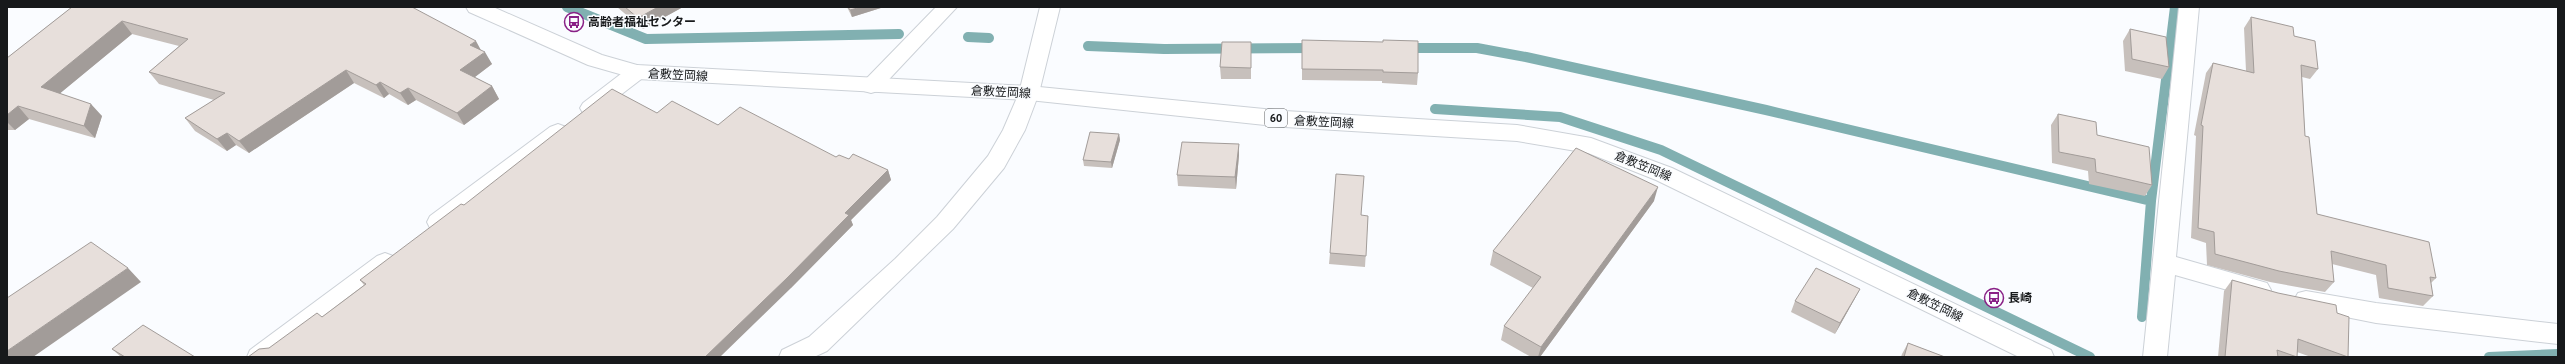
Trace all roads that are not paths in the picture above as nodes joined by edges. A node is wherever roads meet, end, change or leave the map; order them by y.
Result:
1 (476, 7) edge
2 (947, 7) edge
3 (1050, 7) edge
4 (2189, 7) edge
5 (637, 72) junction
6 (871, 86) junction
7 (1029, 93) junction
8 (423, 234) edge
9 (404, 248) edge
10 (2164, 263) junction
11 (2558, 334) edge
12 (259, 357) edge
13 (792, 357) edge
14 (2042, 357) edge
15 (2155, 357) edge

1 - 5 street, 倉敷笠岡線 / 60
2 - 6 street
3 - 7 street
4 - 10 street
5 - 6 street, 倉敷笠岡線 / 60
5 - 8 street
6 - 7 street, 倉敷笠岡線 / 60
7 - 13 street
7 - 14 street, 倉敷笠岡線 / 60
9 - 12 street
10 - 11 street
10 - 15 street

